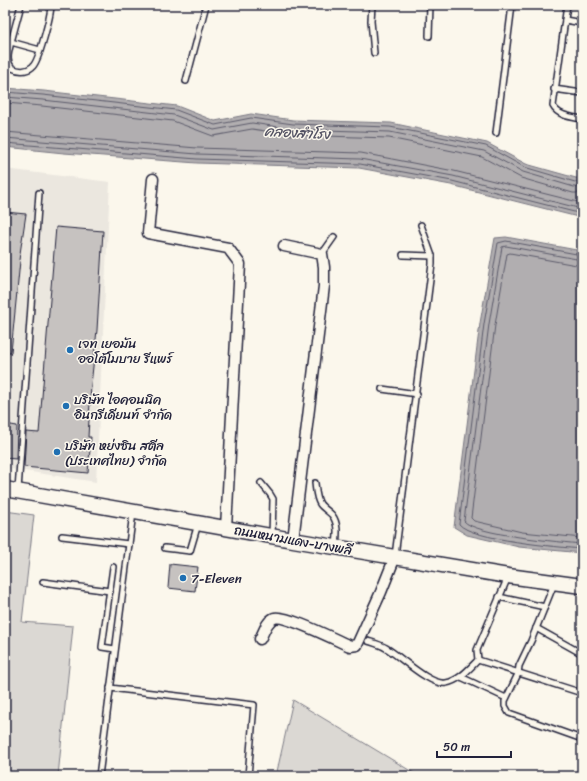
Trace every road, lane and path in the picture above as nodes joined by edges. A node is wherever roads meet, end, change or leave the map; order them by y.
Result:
1 (21, 5) edge
2 (51, 5) edge
3 (206, 5) edge
4 (372, 5) edge
5 (430, 5) edge
6 (512, 5) edge
7 (567, 5) edge
8 (565, 20) junction
9 (582, 23) edge
10 (429, 36) dead end
11 (11, 42) junction
12 (40, 50) junction
13 (374, 53) dead end
14 (186, 81) dead end
15 (554, 89) junction
16 (582, 93) edge
17 (582, 119) edge
18 (496, 133) dead end
19 (153, 179) dead end
20 (39, 193) dead end
21 (421, 225) dead end
22 (334, 236) dead end
23 (284, 246) dead end
24 (322, 254) junction
25 (403, 255) dead end
26 (432, 256) junction
27 (382, 390) dead end
28 (417, 394) junction
29 (315, 482) dead end
30 (261, 483) dead end
31 (12, 490) edge
32 (133, 512) junction
33 (198, 524) junction
34 (226, 528) junction
35 (62, 536) dead end
36 (272, 536) junction
37 (293, 540) junction
38 (129, 544) junction
39 (336, 547) junction
40 (165, 548) dead end
41 (395, 557) junction
42 (113, 567) dead end
43 (508, 576) junction
44 (42, 582) dead end
45 (555, 583) junction
46 (582, 586) edge
47 (110, 591) junction
48 (499, 597) junction
49 (545, 607) junction
50 (536, 628) junction
51 (260, 639) dead end
52 (368, 641) dead end
53 (115, 649) junction
54 (579, 652) dead end
55 (478, 660) junction
56 (518, 674) junction
57 (461, 677) junction
58 (110, 688) junction
59 (582, 693) edge
60 (506, 698) junction
61 (582, 740) edge
62 (99, 776) edge
63 (248, 776) edge

1 - 11 lane
2 - 12 lane
3 - 14 lane
4 - 13 lane
5 - 10 lane
6 - 18 lane
7 - 8 lane
8 - 9 lane
8 - 15 lane
11 - 12 lane
11 - 12 lane
15 - 16 lane
15 - 17 lane
19 - 34 street
20 - 31 lane
21 - 26 lane
22 - 24 lane
23 - 24 street
24 - 37 street
25 - 26 lane
26 - 28 lane
27 - 28 lane
28 - 41 lane
29 - 39 lane
30 - 36 lane
31 - 32 main road, ถนนหนามแดง-บางพลี
32 - 33 main road, ถนนหนามแดง-บางพลี
32 - 38 lane
33 - 34 main road, ถนนหนามแดง-บางพลี
33 - 40 lane
34 - 36 main road, ถนนหนามแดง-บางพลี
35 - 38 lane
36 - 37 main road, ถนนหนามแดง-บางพลี
37 - 39 main road, ถนนหนามแดง-บางพลี
38 - 53 lane
39 - 41 main road, ถนนหนามแดง-บางพลี
41 - 43 main road, ถนนหนามแดง-บางพลี
41 - 51 street
42 - 47 lane
43 - 45 main road, ถนนหนามแดง-บางพลี
43 - 48 lane
44 - 47 lane
45 - 46 main road, ถนนหนามแดง-บางพลี
45 - 49 lane
47 - 53 lane
48 - 49 lane
48 - 55 lane
49 - 50 lane
50 - 54 lane
50 - 56 lane
52 - 57 lane
53 - 58 lane
55 - 56 lane
55 - 57 lane
56 - 59 lane
56 - 60 lane
57 - 60 lane
58 - 62 lane
58 - 63 lane
60 - 61 lane

